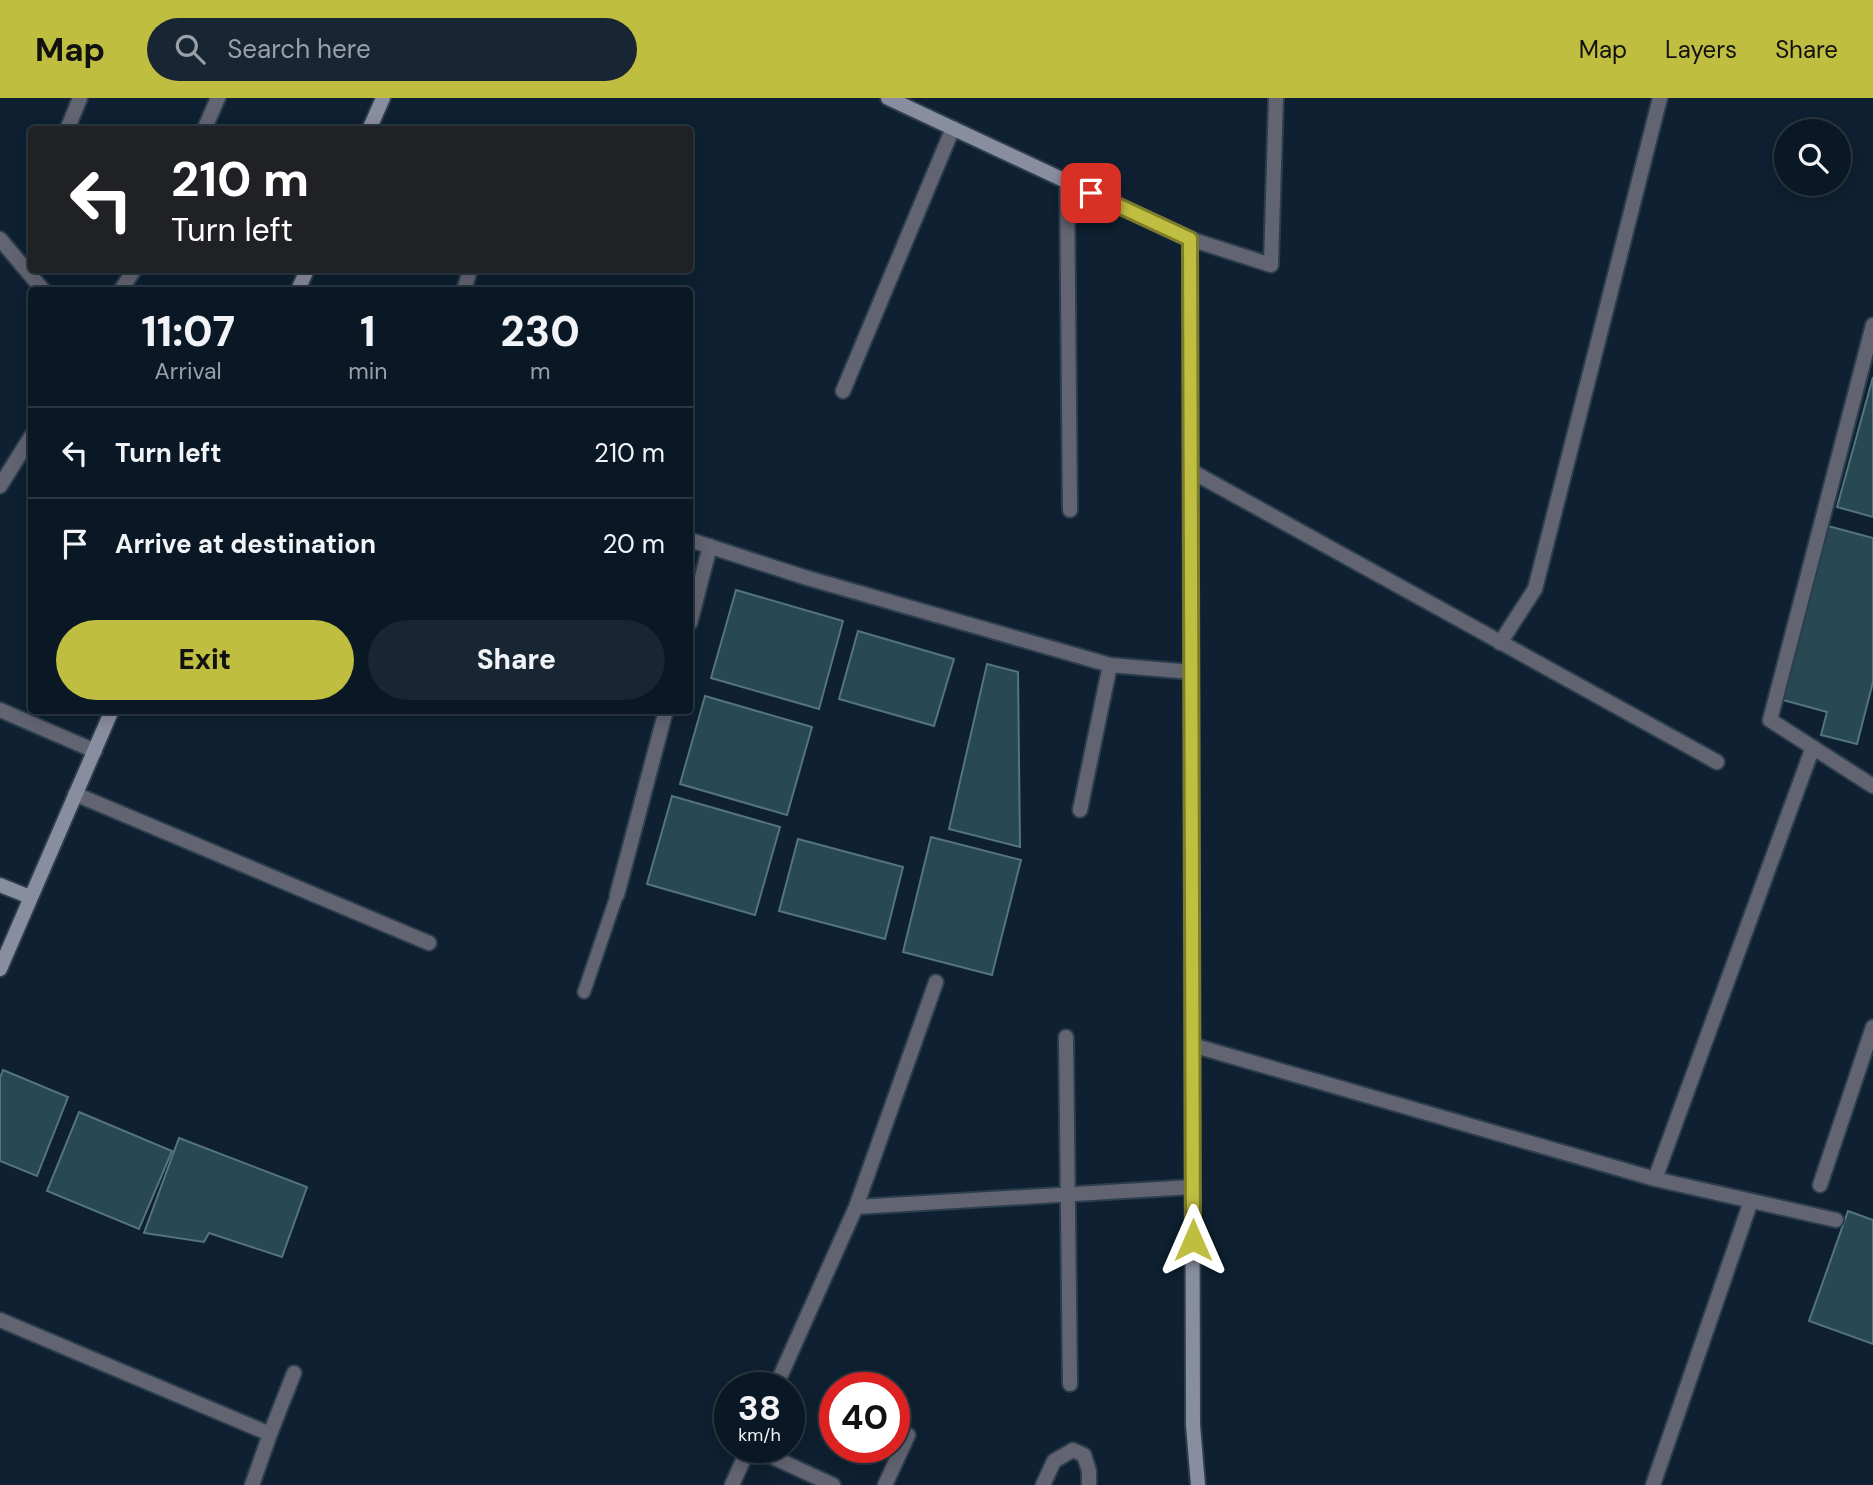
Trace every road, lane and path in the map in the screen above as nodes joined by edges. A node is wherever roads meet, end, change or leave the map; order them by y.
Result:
1 (80, 98) edge
2 (218, 98) edge
3 (383, 98) edge
4 (888, 98) edge
5 (1276, 98) edge
6 (1660, 98) edge
7 (69, 126) edge
8 (206, 126) edge
9 (371, 126) edge
10 (953, 128) junction
11 (1067, 182) junction
12 (0, 239) edge
13 (1190, 239) junction
14 (28, 272) edge
15 (29, 273) edge
16 (40, 287) edge
17 (1873, 325) edge
18 (843, 391) dead end
19 (28, 441) edge
20 (1191, 471) junction
21 (0, 486) edge
22 (1070, 510) dead end
23 (693, 541) edge
24 (710, 546) junction
25 (693, 611) edge
26 (1500, 643) junction
27 (1110, 665) junction
28 (1191, 671) junction
29 (0, 710) edge
30 (110, 714) edge
31 (665, 714) edge
32 (1813, 747) junction
33 (94, 751) junction
34 (1717, 762) dead end
35 (1873, 786) edge
36 (75, 794) junction
37 (1080, 810) dead end
38 (0, 885) edge
39 (617, 895) joint
40 (30, 897) junction
41 (429, 943) dead end
42 (0, 969) edge
43 (936, 982) dead end
44 (584, 992) dead end
45 (1873, 1027) edge
46 (1066, 1037) dead end
47 (1192, 1045) junction
48 (1655, 1179) junction
49 (1820, 1185) dead end
50 (1192, 1187) junction
51 (1067, 1196) junction
52 (1751, 1201) junction
53 (856, 1207) junction
54 (1836, 1220) dead end
55 (0, 1320) edge
56 (782, 1372) edge
57 (294, 1373) dead end
58 (1070, 1384) dead end
59 (270, 1434) junction
60 (742, 1463) edge
61 (785, 1463) edge
62 (895, 1463) edge
63 (252, 1485) edge
64 (732, 1485) edge
65 (833, 1485) edge
66 (885, 1485) edge
67 (1043, 1485) edge
68 (1089, 1485) edge
69 (1198, 1485) edge
70 (1653, 1485) edge

1 - 7 street
2 - 8 street
3 - 9 street
4 - 10 street
5 - 13 street
6 - 26 street
10 - 11 street
10 - 18 street
11 - 13 street
11 - 22 street
12 - 14 street
13 - 20 street
15 - 16 street
17 - 32 street
19 - 21 street
20 - 26 street
20 - 28 street
23 - 24 street
24 - 25 street
24 - 27 street
26 - 34 street
27 - 28 street
27 - 37 street
28 - 47 street
29 - 33 street
30 - 33 street
31 - 39 street
32 - 35 street
32 - 48 street
33 - 36 street
36 - 40 street
36 - 41 street
38 - 40 street
39 - 44 lane
40 - 42 street
43 - 53 street
45 - 49 street
46 - 51 street
47 - 48 street
47 - 50 street
48 - 52 street
50 - 51 street
50 - 69 street
51 - 53 street
51 - 58 street
52 - 54 street
52 - 70 street
53 - 56 street
55 - 59 street
57 - 59 street
59 - 63 street
60 - 64 street
61 - 65 street
62 - 66 street
67 - 68 street

